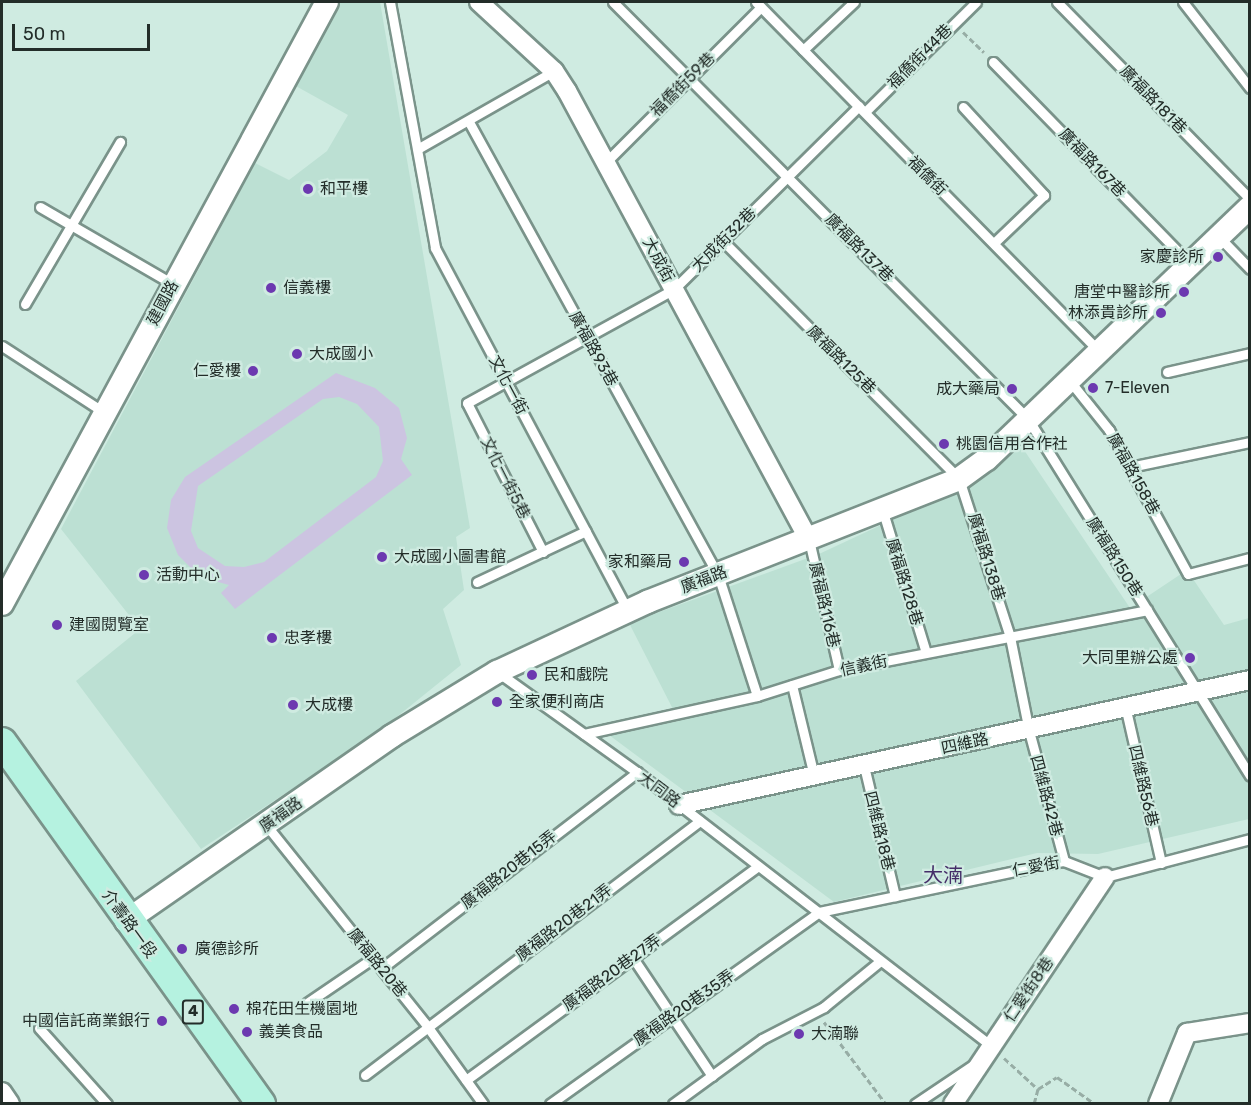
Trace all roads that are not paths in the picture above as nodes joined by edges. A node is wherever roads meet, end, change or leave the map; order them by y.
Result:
1 (327, 2) edge
2 (390, 2) edge
3 (479, 2) edge
4 (613, 2) edge
5 (854, 2) edge
6 (976, 2) edge
7 (1057, 2) edge
8 (1183, 2) edge
9 (758, 4) edge
10 (803, 50) junction
11 (993, 62) road end
12 (554, 71) junction
13 (689, 78) junction
14 (1250, 88) edge
15 (963, 107) dead end
16 (862, 109) junction
17 (469, 122) junction
18 (120, 142) dead end
19 (419, 148) junction
20 (606, 162) junction
21 (788, 176) junction
22 (1250, 200) edge
23 (40, 207) dead end
24 (1250, 207) edge
25 (75, 225) junction
26 (1218, 237) junction
27 (723, 241) junction
28 (994, 243) junction
29 (1190, 264) junction
30 (1250, 269) edge
31 (173, 284) junction
32 (674, 290) junction
33 (25, 304) dead end
34 (586, 338) junction
35 (2, 346) edge
36 (1099, 351) junction
37 (1250, 353) edge
38 (1167, 372) dead end
39 (1069, 380) junction
40 (507, 382) junction
41 (467, 404) joint
42 (105, 413) junction
43 (1028, 419) junction
44 (1250, 442) edge
45 (1130, 467) junction
46 (959, 479) junction
47 (883, 512) junction
48 (586, 531) junction
49 (809, 540) junction
50 (543, 552) junction
51 (1250, 558) edge
52 (718, 575) junction
53 (477, 582) dead end
54 (2, 604) edge
55 (1147, 610) junction
56 (628, 611) junction
57 (1010, 637) junction
58 (926, 653) junction
59 (839, 670) junction
60 (497, 672) junction
61 (1250, 681) edge
62 (792, 685) junction
63 (1199, 694) junction
64 (757, 696) junction
65 (1126, 710) junction
66 (1029, 730) junction
67 (584, 734) junction
68 (2, 742) edge
69 (864, 766) junction
70 (637, 772) junction
71 (1250, 775) edge
72 (814, 776) junction
73 (679, 805) junction
74 (700, 821) junction
75 (267, 826) junction
76 (1250, 839) edge
77 (1064, 861) junction
78 (1161, 862) junction
79 (759, 866) junction
80 (1106, 877) junction
81 (895, 896) junction
82 (819, 912) junction
83 (126, 921) junction
84 (373, 958) junction
85 (633, 958) junction
86 (879, 962) junction
87 (382, 969) junction
88 (308, 1003) dead end
89 (673, 1016) junction
90 (1250, 1023) edge
91 (427, 1026) junction
92 (39, 1028) dead end
93 (987, 1052) junction
94 (365, 1075) dead end
95 (712, 1076) junction
96 (466, 1080) junction
97 (2, 1092) edge
98 (478, 1101) edge
99 (10, 1104) edge
100 (107, 1104) edge
101 (261, 1104) edge
102 (550, 1104) edge
103 (673, 1104) edge
104 (915, 1104) edge
105 (953, 1104) edge
106 (1158, 1104) edge

1 - 31 street, 建國路
2 - 19 lane, 文化一街
3 - 12 street, 大成街
4 - 13 lane, 廣福路137巷
5 - 10 lane
6 - 16 lane, 福僑街44巷
7 - 22 lane, 廣福路181巷
8 - 14 lane
9 - 10 lane, 福僑街
9 - 13 lane, 福僑街59巷
10 - 16 lane, 福僑街
11 - 29 lane, 廣福路167巷
12 - 17 lane
12 - 20 street, 大成街
13 - 20 lane, 福僑街59巷
13 - 21 lane, 廣福路137巷
15 - 28 lane
16 - 21 lane, 大成街32巷
16 - 28 lane, 福僑街
17 - 19 lane
17 - 34 lane, 廣福路93巷
18 - 25 lane
19 - 40 lane, 文化一街
20 - 32 street, 大成街
21 - 27 lane, 大成街32巷
21 - 43 lane, 廣福路137巷
23 - 25 lane
24 - 26 street, 廣福路
25 - 31 lane
25 - 33 lane
26 - 29 street, 廣福路
26 - 30 lane
27 - 32 lane, 大成街32巷
27 - 46 lane, 廣福路125巷
28 - 36 lane, 福僑街
29 - 36 street, 廣福路
31 - 42 street, 建國路
32 - 34 lane, 大成街32巷
32 - 49 street, 大成街
34 - 40 lane, 大成街32巷
34 - 52 lane, 廣福路93巷
35 - 42 lane
36 - 39 street, 廣福路
37 - 38 lane
39 - 43 street, 廣福路
39 - 45 lane, 廣福路158巷
40 - 41 lane, 大成街32巷
40 - 48 lane, 文化一街
41 - 50 lane, 文化一街5巷
42 - 54 street, 建國路
43 - 46 street, 廣福路
43 - 55 lane, 廣福路150巷
44 - 45 lane
45 - 51 lane, 廣福路158巷
46 - 47 street, 廣福路
46 - 57 lane, 廣福路138巷
47 - 49 street, 廣福路
47 - 58 lane, 廣福路128巷
48 - 50 lane
48 - 56 lane, 文化一街
49 - 52 street, 廣福路
49 - 59 lane, 廣福路116巷
50 - 53 lane
52 - 56 street, 廣福路
52 - 64 lane, 廣福路93巷
55 - 57 lane, 信義街
55 - 63 lane, 廣福路150巷
56 - 60 street, 廣福路
57 - 58 lane, 信義街
57 - 66 lane, 廣福路138巷
58 - 59 lane, 信義街
59 - 62 lane, 信義街
60 - 67 lane, 大同路
60 - 75 street, 廣福路
61 - 63 street, 四維路
62 - 64 lane, 信義街
62 - 72 lane
63 - 65 street, 四維路
63 - 71 lane, 廣福路150巷
64 - 67 lane, 信義街
65 - 66 street, 四維路
65 - 78 lane, 四維路56巷
66 - 69 street, 四維路
66 - 77 lane, 四維路42巷
67 - 70 lane, 大同路
68 - 83 main road, 介壽路一段 / 4
69 - 72 street, 四維路
69 - 81 lane, 四維路18巷
70 - 73 lane, 大同路
70 - 87 lane, 廣福路20巷15弄
72 - 73 street, 四維路
73 - 74 lane, 大同路
74 - 79 lane, 大同路
74 - 91 lane, 廣福路20巷21弄
75 - 83 street, 廣福路
75 - 84 lane, 廣福路20巷
76 - 78 lane
77 - 80 lane, 仁愛街
77 - 81 lane, 仁愛街
78 - 80 lane
79 - 82 lane, 大同路
79 - 85 lane, 廣福路20巷27弄
80 - 93 street, 仁愛街8巷
81 - 82 lane, 仁愛街
82 - 86 lane, 大同路
82 - 89 lane, 廣福路20巷35弄
83 - 101 main road, 介壽路一段 / 4
84 - 87 lane, 廣福路20巷
84 - 88 lane
85 - 89 lane
85 - 96 lane, 廣福路20巷27弄
86 - 93 lane, 大同路
86 - 95 lane
87 - 91 lane, 廣福路20巷
89 - 95 lane
89 - 102 lane, 廣福路20巷35弄
90 - 106 street
91 - 94 lane, 廣福路20巷21弄
91 - 96 lane, 廣福路20巷
92 - 100 lane
93 - 104 lane
93 - 105 street, 仁愛街8巷
95 - 103 lane
96 - 98 lane, 廣福路20巷
97 - 99 street

